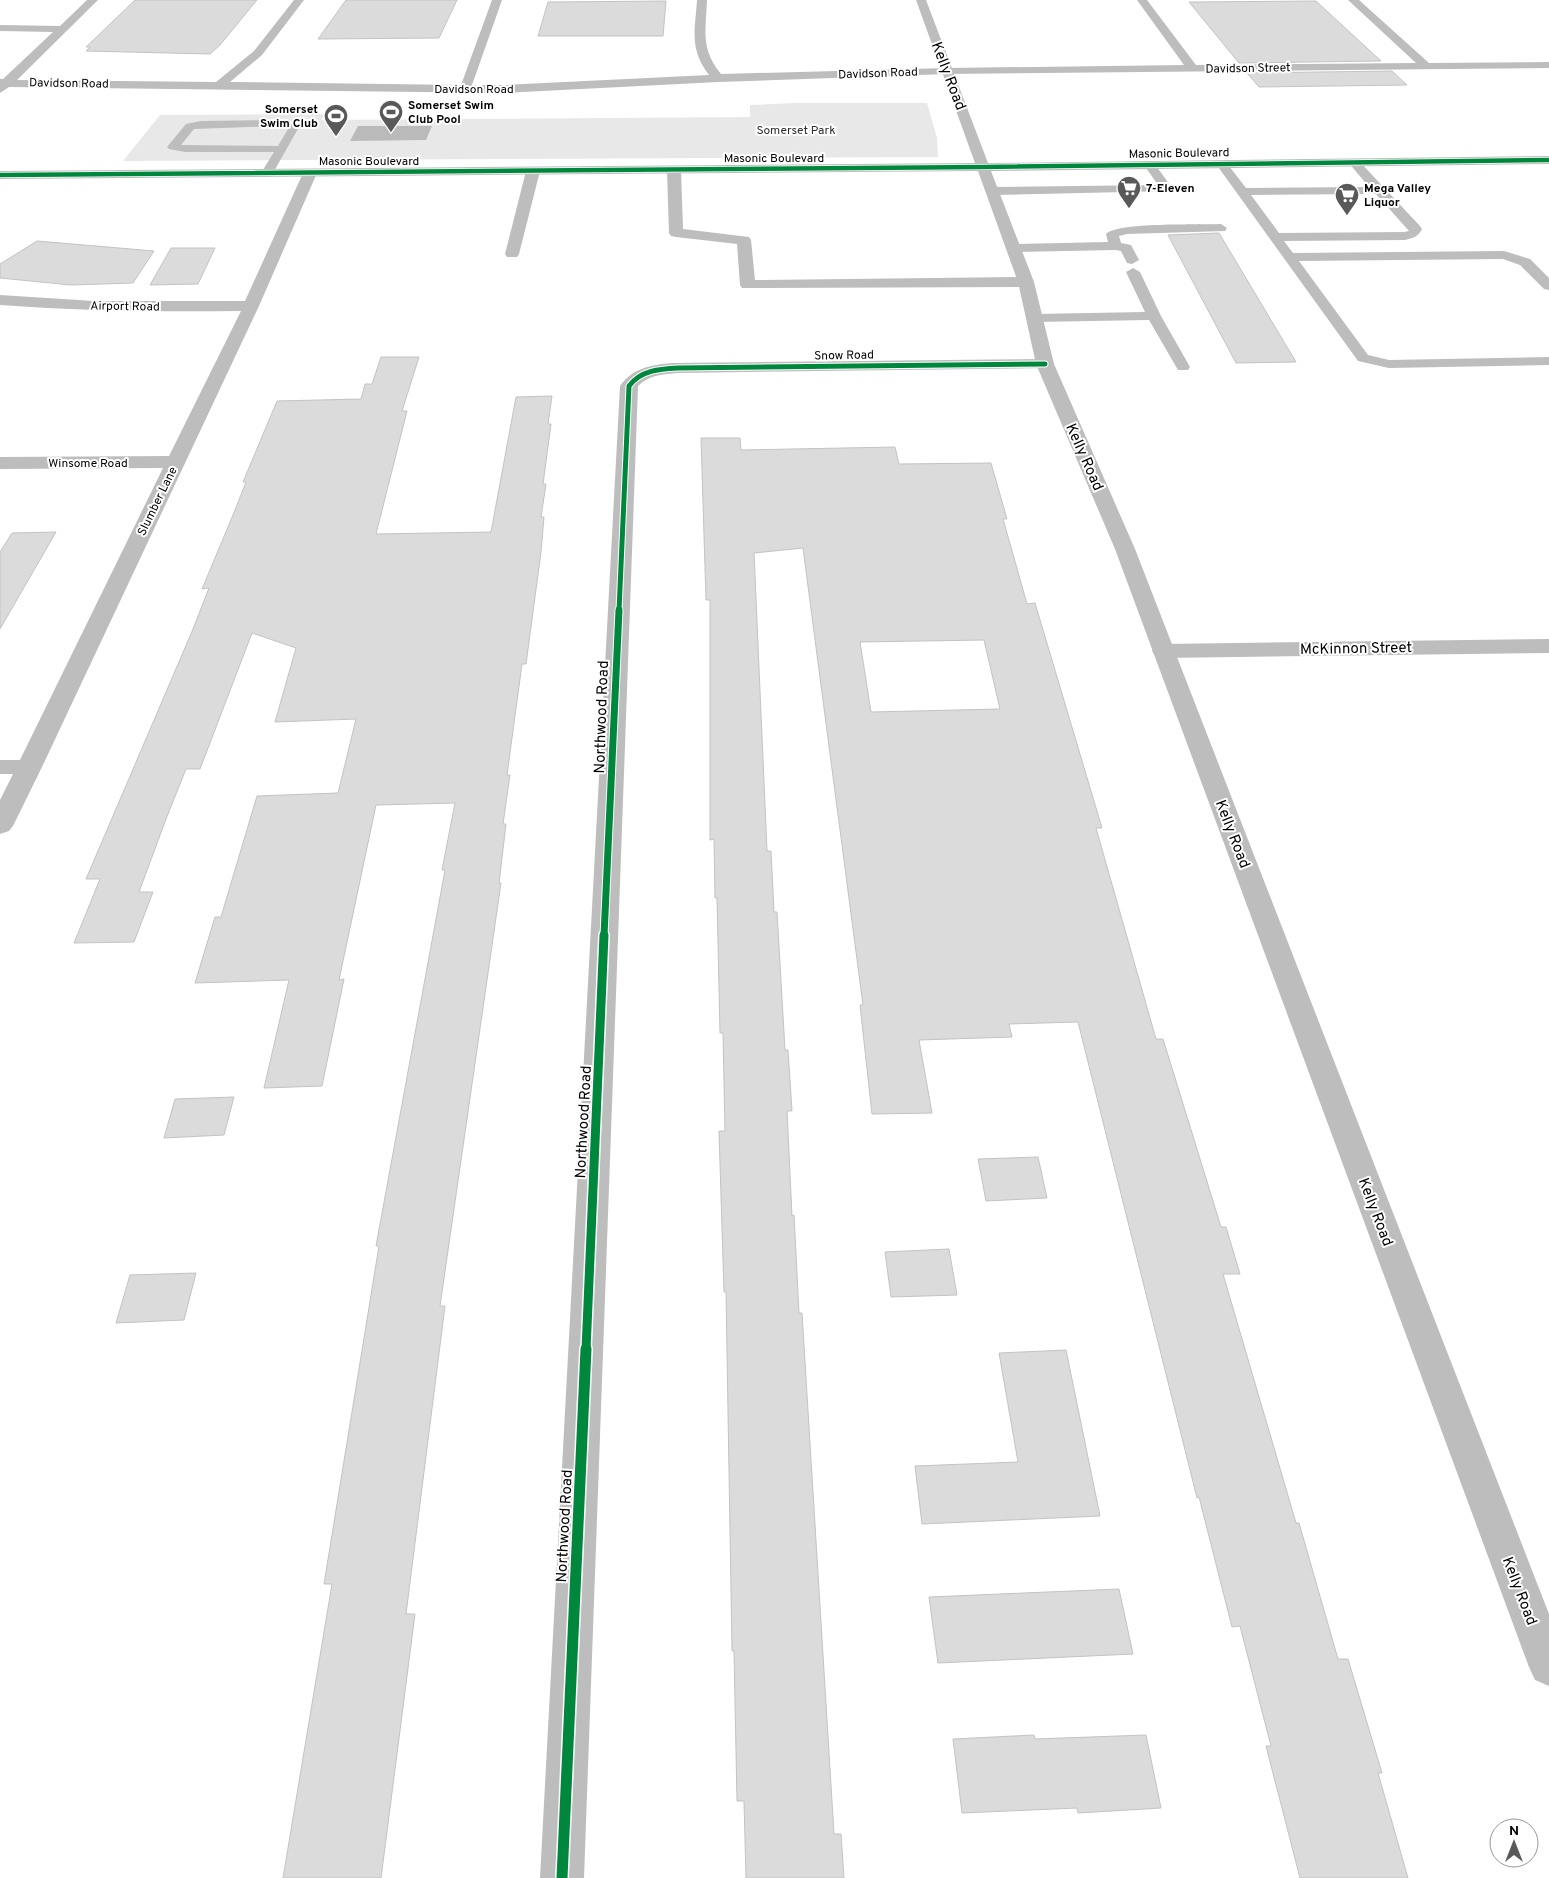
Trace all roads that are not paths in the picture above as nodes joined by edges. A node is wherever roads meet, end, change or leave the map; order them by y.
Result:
1 (93, 0) edge
2 (299, 0) edge
3 (497, 0) edge
4 (702, 0) edge
5 (921, 0) edge
6 (1142, 0) edge
7 (1353, 0) edge
8 (0, 28) edge
9 (62, 28) junction
10 (1549, 65) edge
11 (1426, 66) junction
12 (1193, 69) junction
13 (947, 71) junction
14 (718, 78) junction
15 (2, 85) edge
16 (218, 86) junction
17 (464, 89) junction
18 (281, 149) junction
19 (1549, 160) edge
20 (1354, 162) junction
21 (1222, 164) junction
22 (1150, 165) junction
23 (1076, 166) junction
24 (984, 167) junction
25 (674, 170) junction
26 (533, 171) junction
27 (267, 173) junction
28 (310, 173) junction
29 (0, 175) edge
30 (1089, 189) junction
31 (1380, 190) junction
32 (993, 191) junction
33 (1242, 192) junction
34 (1220, 228) dead end
35 (1275, 237) junction
36 (1116, 246) junction
37 (1013, 248) junction
38 (512, 254) dead end
39 (1290, 257) junction
40 (1026, 282) junction
41 (1549, 286) edge
42 (0, 300) edge
43 (251, 306) junction
44 (1154, 316) junction
45 (1034, 318) junction
46 (1549, 360) edge
47 (1045, 364) junction
48 (1183, 367) dead end
49 (644, 374) joint
50 (176, 462) junction
51 (0, 463) edge
52 (1549, 646) edge
53 (1163, 651) junction
54 (0, 767) edge
55 (30, 767) junction
56 (0, 826) edge
57 (1549, 1667) edge
58 (562, 1878) edge

1 - 9 street
2 - 16 street
3 - 17 street
4 - 14 street
5 - 13 street, Kelly Road
6 - 12 street
7 - 11 street
8 - 9 street
9 - 15 street
10 - 11 street, Davidson Street
11 - 12 street, Davidson Street
12 - 13 street, Davidson Street
13 - 14 street, Davidson Road
13 - 24 street, Kelly Road
14 - 17 street, Davidson Road
15 - 16 street, Davidson Road
16 - 17 street, Davidson Road
18 - 18 lane
18 - 27 lane
19 - 20 street, Masonic Boulevard
20 - 21 street, Masonic Boulevard
20 - 31 lane
21 - 22 street, Masonic Boulevard
21 - 33 lane
22 - 23 street, Masonic Boulevard
22 - 30 lane
23 - 24 street, Masonic Boulevard
23 - 30 lane
24 - 25 street, Masonic Boulevard
24 - 32 street, Kelly Road
25 - 26 street, Masonic Boulevard
25 - 40 street
26 - 28 street, Masonic Boulevard
26 - 38 street
27 - 28 street, Masonic Boulevard
27 - 29 street, Masonic Boulevard
28 - 43 street, Slumber Lane
30 - 32 lane
31 - 33 lane
31 - 35 lane
32 - 37 street, Kelly Road
33 - 35 lane
34 - 36 lane
35 - 39 lane
36 - 37 lane
36 - 44 lane
37 - 40 street, Kelly Road
39 - 41 lane
39 - 46 lane
40 - 45 street, Kelly Road
42 - 43 street, Airport Road
43 - 50 street, Slumber Lane
44 - 45 lane
44 - 48 lane
45 - 47 street, Kelly Road
47 - 49 street, Snow Road
47 - 53 street, Kelly Road
49 - 58 street, Northwood Road
50 - 51 street, Winsome Road
50 - 55 street, Slumber Lane
52 - 53 street, McKinnon Street
53 - 57 street, Kelly Road
54 - 55 street
55 - 56 street, Slumber Lane

